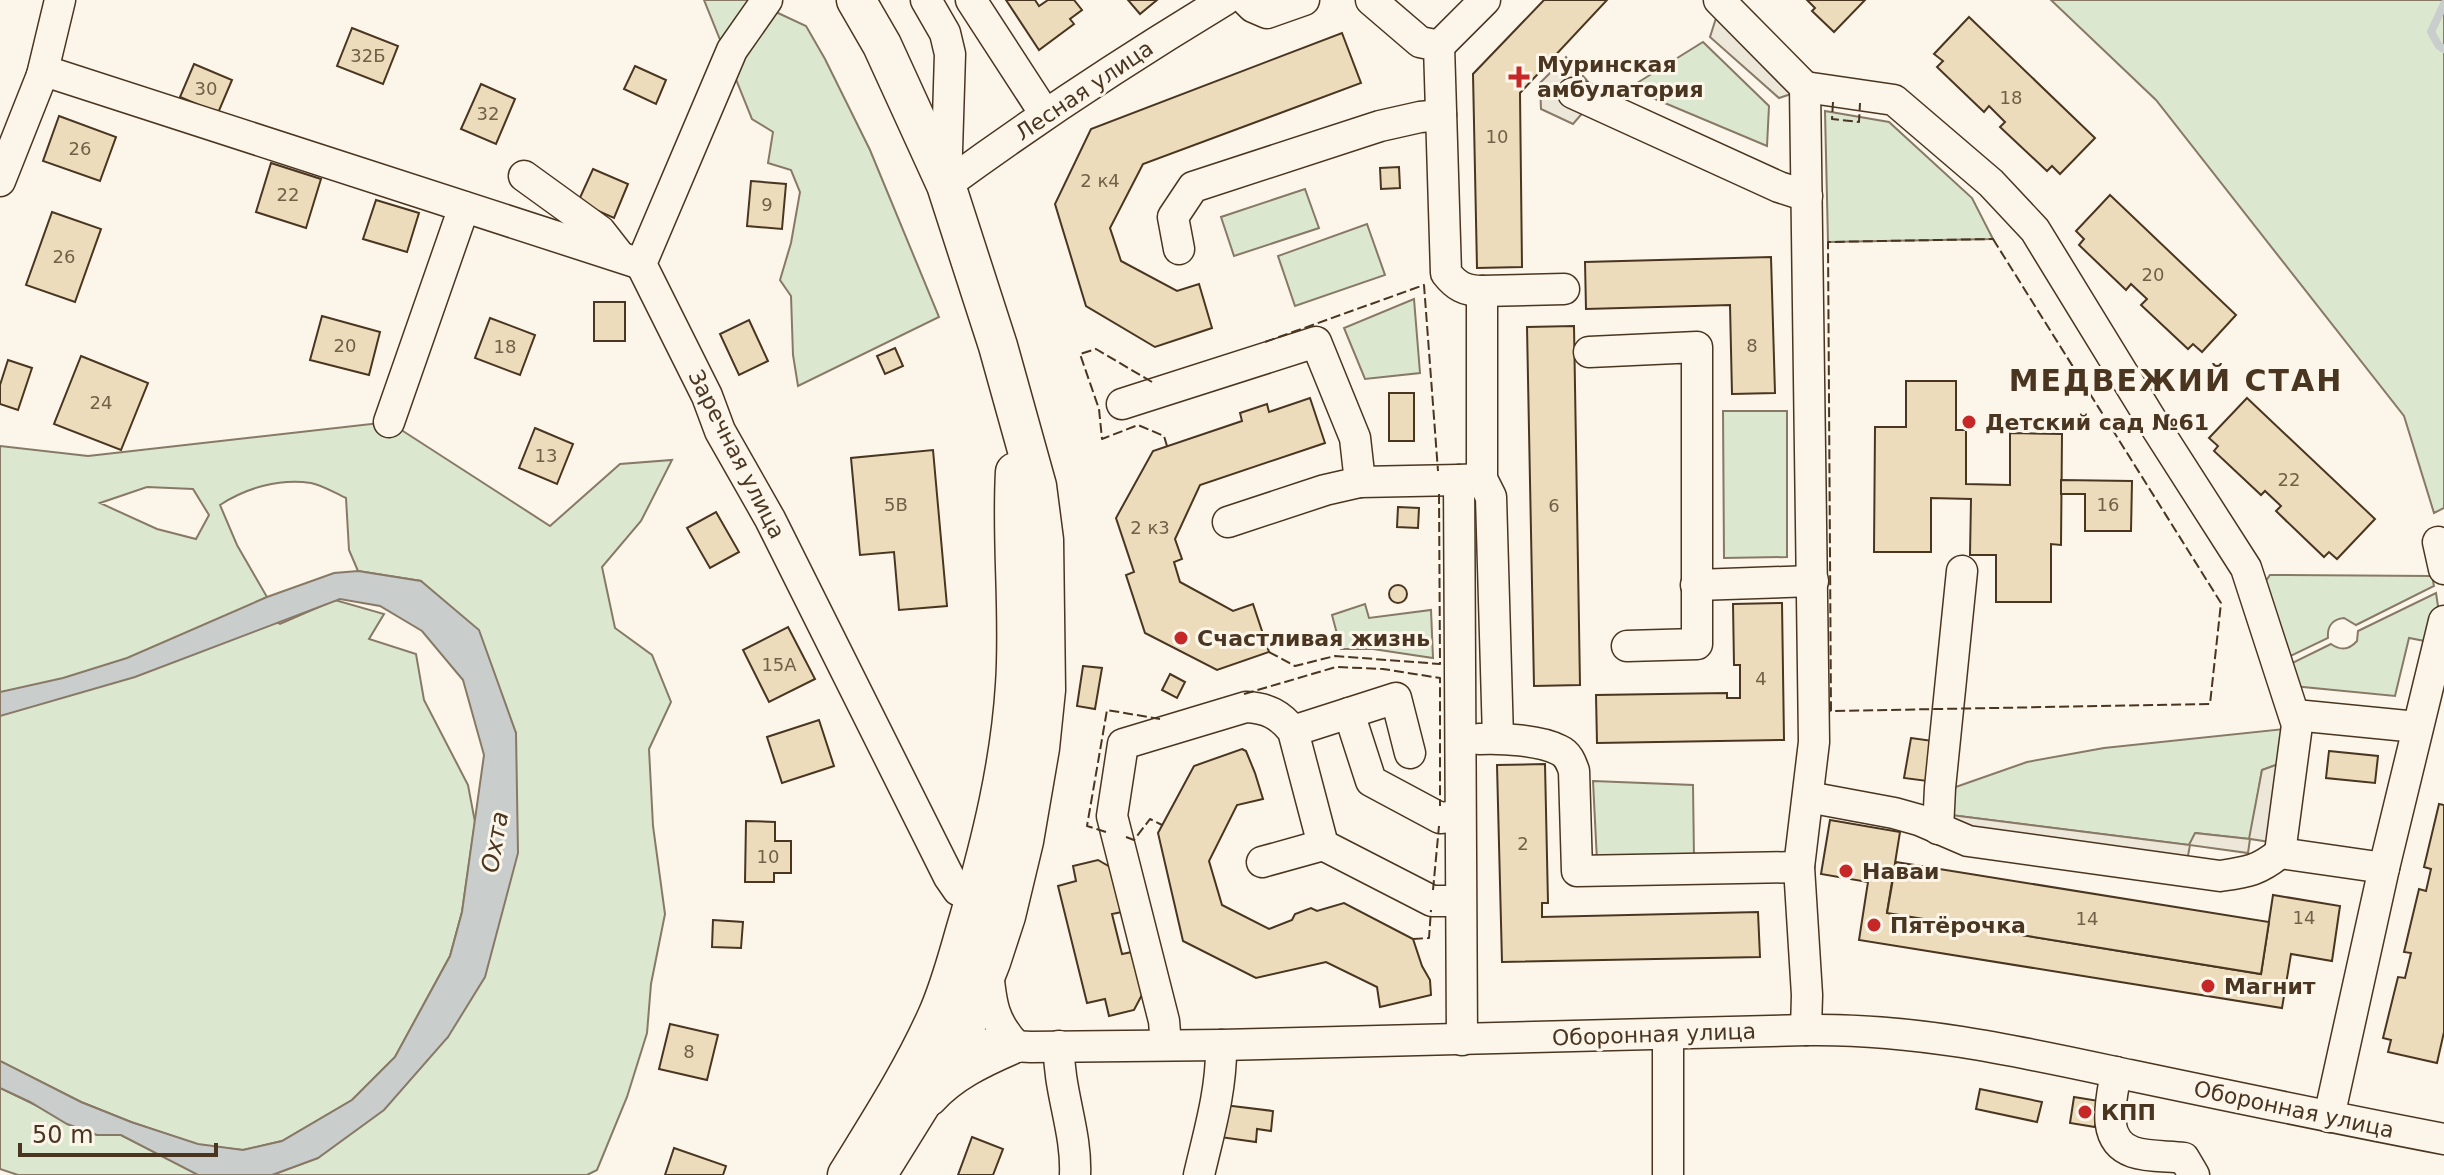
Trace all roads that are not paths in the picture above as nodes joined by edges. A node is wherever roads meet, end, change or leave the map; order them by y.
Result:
1 (60, 0) edge
2 (767, 0) edge
3 (856, 0) edge
4 (926, 0) edge
5 (971, 0) edge
6 (1225, 0) edge
7 (1246, 0) edge
8 (1304, 0) edge
9 (1371, 0) edge
10 (1485, 0) edge
11 (1719, 0) edge
12 (1439, 46) junction
13 (42, 75) junction
14 (1805, 87) junction
15 (1573, 93) dead end
16 (1045, 114) junction
17 (1441, 115) junction
18 (524, 176) dead end
19 (0, 181) edge
20 (946, 185) junction
21 (1807, 196) junction
22 (464, 207) junction
23 (1179, 249) dead end
24 (630, 260) junction
25 (1564, 289) dead end
26 (1482, 291) junction
27 (1589, 352) dead end
28 (1122, 404) dead end
29 (1019, 421) junction
30 (389, 422) dead end
31 (1471, 479) junction
32 (1360, 482) junction
33 (1228, 522) dead end
34 (1962, 571) dead end
35 (1813, 581) junction
36 (1696, 585) junction
37 (2444, 621) edge
38 (1627, 646) dead end
39 (1349, 713) junction
40 (2295, 715) junction
41 (2417, 727) junction
42 (1293, 731) junction
43 (1498, 738) junction
44 (1459, 739) junction
45 (1410, 753) dead end
46 (1808, 797) junction
47 (1459, 816) junction
48 (1938, 829) junction
49 (1323, 845) junction
50 (2280, 853) junction
51 (1262, 862) dead end
52 (1799, 867) junction
53 (2384, 868) junction
54 (975, 895) junction
55 (1460, 901) junction
56 (970, 973) junction
57 (1806, 1030) junction
58 (1668, 1034) junction
59 (1462, 1040) junction
60 (959, 1043) junction
61 (1166, 1045) junction
62 (1221, 1045) junction
63 (1059, 1046) junction
64 (1017, 1047) junction
65 (2116, 1072) junction
66 (899, 1117) junction
67 (2329, 1117) junction
68 (2444, 1139) edge
69 (2133, 1163) edge
70 (847, 1175) edge
71 (877, 1175) edge
72 (1075, 1175) edge
73 (1199, 1175) edge
74 (1668, 1175) edge
75 (2194, 1175) edge

1 - 13 street
2 - 24 street
3 - 20 main road
4 - 20 street
5 - 16 street
6 - 16 street, Лесная улица
7 - 8 street
9 - 12 street
10 - 12 street
11 - 14 street
12 - 17 street
13 - 19 street
13 - 22 street
14 - 21 street
14 - 40 street
15 - 21 street
16 - 20 street, Лесная улица
17 - 23 street
17 - 26 street
18 - 24 street, Заречная улица
20 - 29 main road
21 - 35 street
22 - 24 street
22 - 30 street
24 - 54 street, Заречная улица
25 - 26 street
26 - 31 street
27 - 36 street
28 - 32 street
29 - 54 main road
29 - 56 main road
31 - 32 street
31 - 43 street
31 - 44 street
32 - 33 street
34 - 48 street
35 - 36 street
35 - 46 street
36 - 38 street
37 - 41 street
39 - 42 street
39 - 45 street
39 - 47 street
40 - 41 street
40 - 50 street
41 - 53 street
42 - 49 street
42 - 61 street
43 - 44 street
43 - 52 street
44 - 47 street
46 - 48 street
46 - 52 street
47 - 55 street
48 - 50 street
49 - 51 street
49 - 55 street
50 - 53 street
52 - 57 street
53 - 67 street
54 - 56 main road
55 - 59 street
56 - 60 main road
56 - 64 street
56 - 66 main road
57 - 58 street, Оборонная улица
57 - 65 street, Оборонная улица
58 - 59 street, Оборонная улица
58 - 74 street
59 - 62 street, Оборонная улица
60 - 64 street, Оборонная улица
60 - 66 main road
61 - 62 street, Оборонная улица
61 - 63 street, Оборонная улица
62 - 73 street
63 - 64 street, Оборонная улица
63 - 72 street
64 - 66 street
65 - 67 street, Оборонная улица
65 - 69 street
66 - 70 main road
66 - 71 main road
67 - 68 street, Оборонная улица
69 - 75 street

